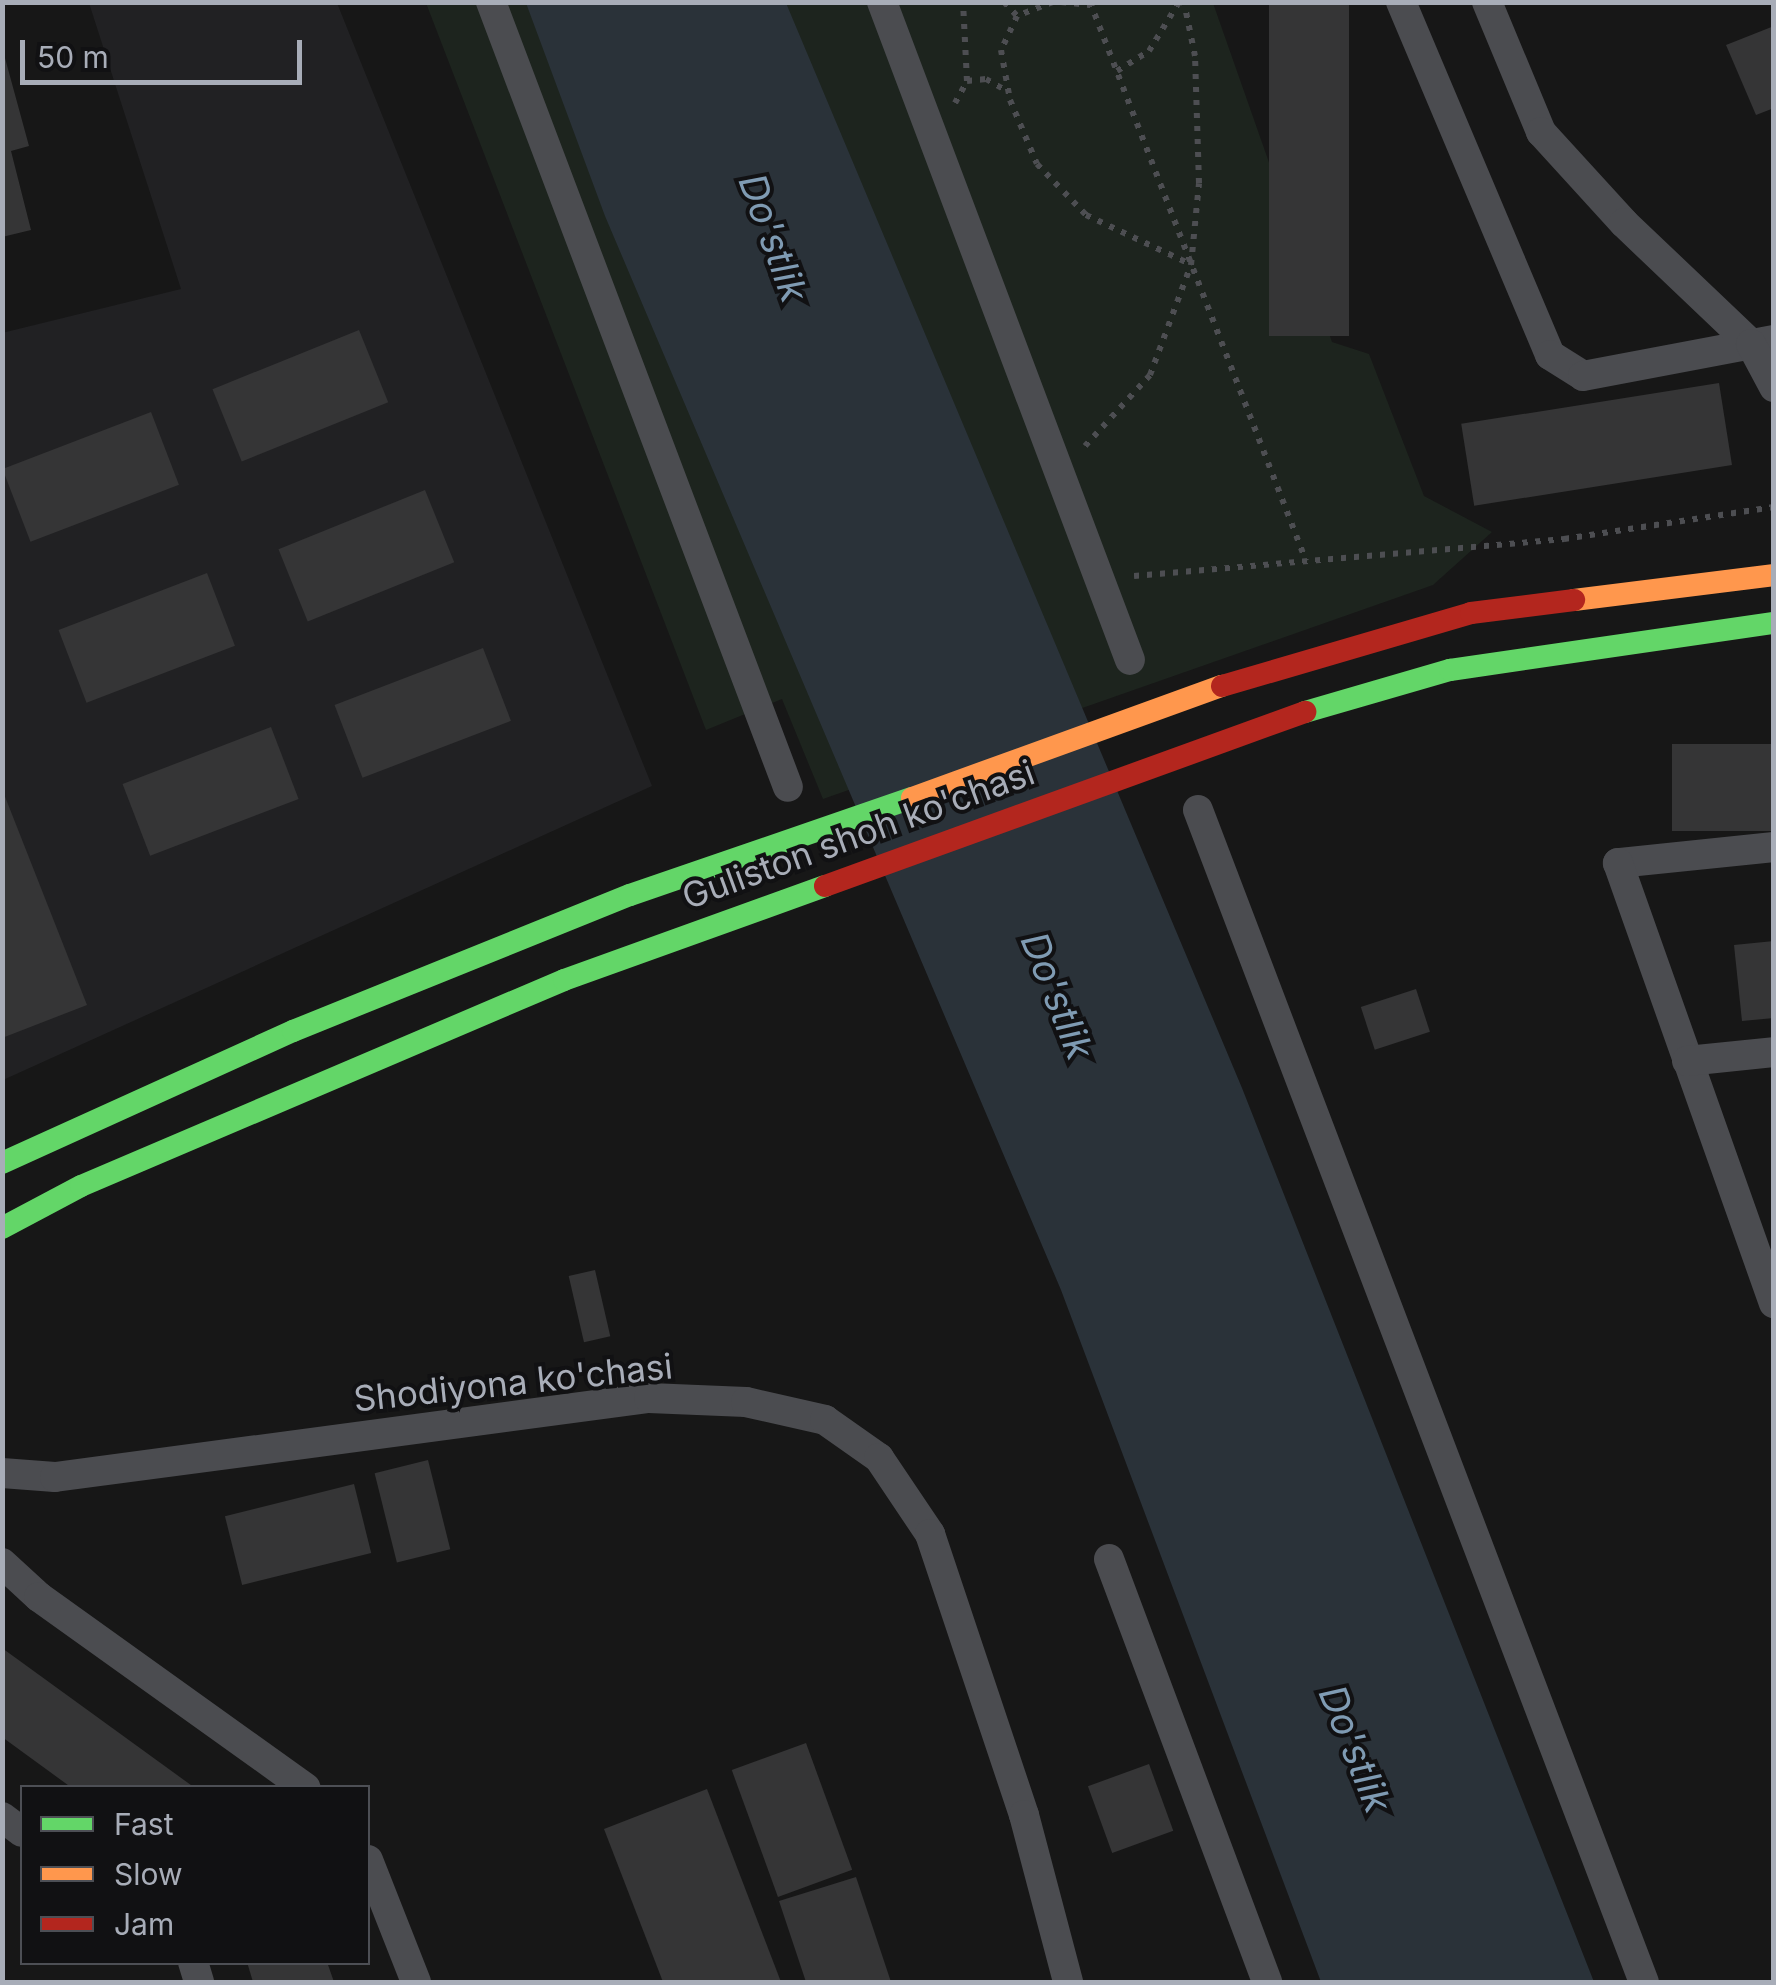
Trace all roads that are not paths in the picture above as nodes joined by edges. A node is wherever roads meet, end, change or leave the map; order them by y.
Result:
1 (492, 2) edge
2 (882, 2) edge
3 (1402, 2) edge
4 (1487, 2) edge
5 (1762, 342) edge
6 (1774, 386) edge
7 (1774, 575) edge
8 (1774, 623) edge
9 (1130, 660) dead end
10 (788, 788) dead end
11 (1198, 810) dead end
12 (1774, 847) edge
13 (1774, 1052) edge
14 (1687, 1061) junction
15 (2, 1163) edge
16 (2, 1228) edge
17 (1774, 1303) edge
18 (2, 1473) edge
19 (1109, 1559) dead end
20 (2, 1563) edge
21 (302, 1785) edge
22 (370, 1865) edge
23 (416, 1982) edge
24 (1068, 1982) edge
25 (1267, 1982) edge
26 (1644, 1982) edge

1 - 10 street
2 - 9 street
3 - 5 street
4 - 5 street
5 - 6 street
7 - 15 main road, Guliston shoh ko'chasi
8 - 16 main road, Guliston shoh ko'chasi
11 - 26 street
12 - 14 street
13 - 14 street
14 - 17 street
18 - 24 street, Shodiyona ko'chasi
19 - 25 street
20 - 21 street
22 - 23 street

